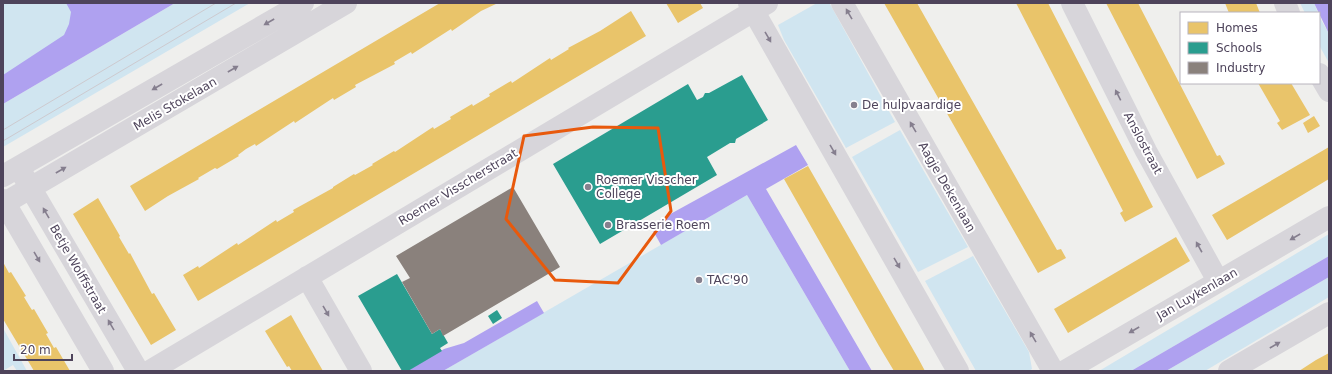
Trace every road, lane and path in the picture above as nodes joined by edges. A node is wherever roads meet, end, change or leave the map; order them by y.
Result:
1 (303, 3) edge
2 (346, 3) edge
3 (842, 3) edge
4 (1072, 3) edge
5 (757, 6) edge
6 (1320, 76) edge
7 (1329, 91) edge
8 (11, 171) edge
9 (31, 188) junction
10 (4, 202) edge
11 (1329, 217) edge
12 (306, 277) junction
13 (1218, 281) junction
14 (1329, 313) edge
15 (1254, 365) edge
16 (103, 371) edge
17 (138, 371) edge
18 (150, 371) edge
19 (361, 371) edge
20 (958, 371) edge
21 (1053, 371) edge
22 (1065, 371) edge
23 (1229, 371) edge

1 -> 8 street, Melis Stokelaan
9 -> 2 street, Melis Stokelaan
21 -> 3 street, Aagje Dekenlaan
13 -> 4 street, Anslostraat
5 - 12 street, Roemer Visscherstraat
5 -> 20 street
6 - 7 street
8 - 9 street, Betje Wolffstraat
9 - 10 street, Melis Stokelaan
17 -> 9 street, Betje Wolffstraat
10 -> 16 street
11 -> 13 street, Jan Luykenlaan
12 - 18 street, Roemer Visscherstraat
12 -> 19 street
13 -> 22 street, Jan Luykenlaan
15 -> 14 street
15 - 23 street

